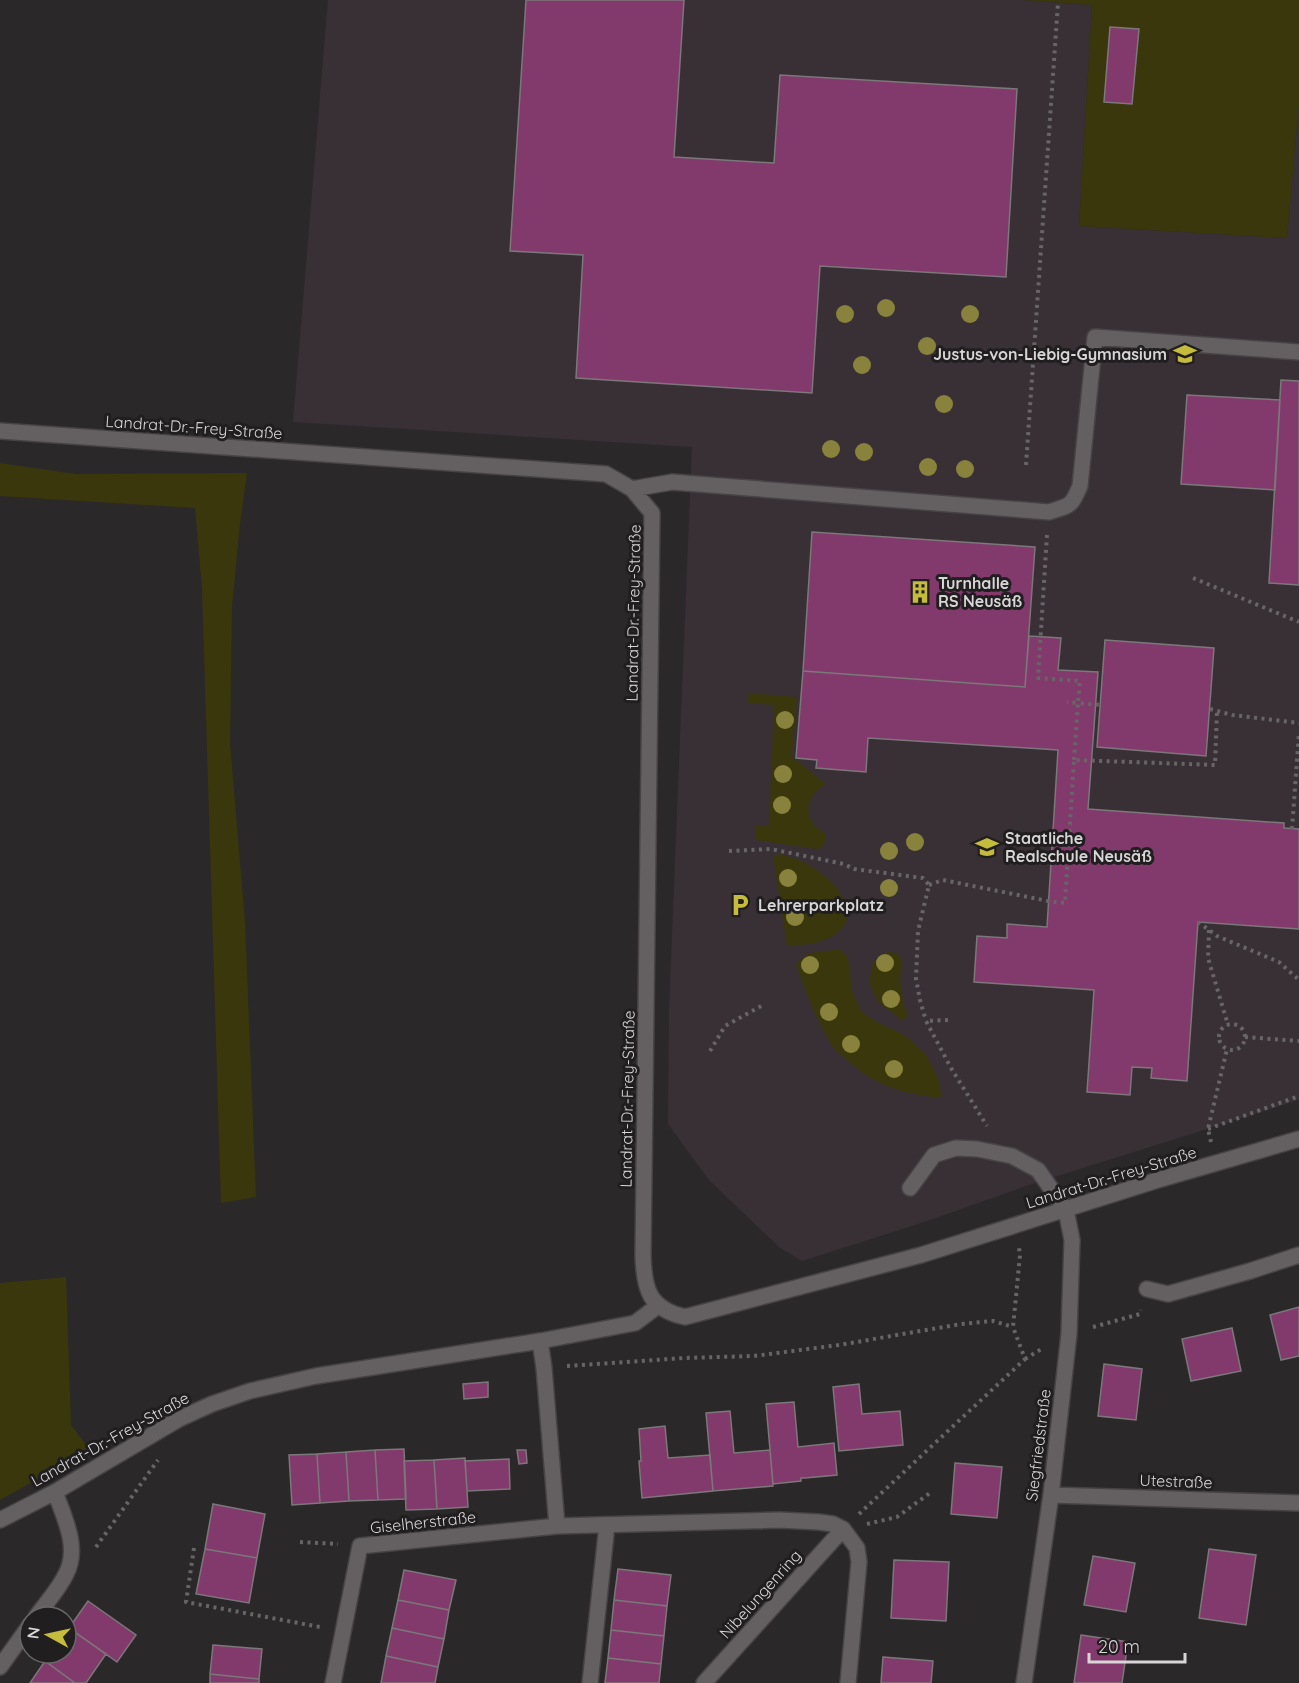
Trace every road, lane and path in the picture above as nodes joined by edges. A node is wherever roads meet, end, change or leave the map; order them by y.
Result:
1 (1058, 3) dead end
2 (1299, 352) edge
3 (0, 431) edge
4 (1026, 465) dead end
5 (632, 489) junction
6 (1049, 512) junction
7 (1193, 578) dead end
8 (1299, 622) edge
9 (1067, 702) dead end
10 (1078, 703) junction
11 (1101, 705) dead end
12 (1210, 709) dead end
13 (1217, 710) junction
14 (1299, 723) edge
15 (1299, 733) edge
16 (1074, 760) junction
17 (1292, 829) dead end
18 (729, 851) dead end
19 (929, 885) junction
20 (1198, 922) dead end
21 (1209, 930) junction
22 (1299, 980) edge
23 (763, 1005) dead end
24 (948, 1020) dead end
25 (926, 1021) junction
26 (1228, 1025) junction
27 (1245, 1037) junction
28 (1299, 1041) edge
29 (1227, 1049) junction
30 (710, 1051) dead end
31 (1299, 1096) edge
32 (1208, 1129) junction
33 (1299, 1139) edge
34 (1004, 1155) junction
35 (1216, 1163) junction
36 (910, 1188) dead end
37 (1066, 1210) junction
38 (1016, 1225) junction
39 (1299, 1255) edge
40 (1147, 1289) joint
41 (659, 1305) junction
42 (1013, 1327) junction
43 (1069, 1334) junction
44 (540, 1341) junction
45 (544, 1368) junction
46 (161, 1456) dead end
47 (55, 1492) junction
48 (930, 1493) dead end
49 (1051, 1495) junction
50 (1299, 1503) edge
51 (0, 1520) edge
52 (607, 1525) junction
53 (557, 1526) junction
54 (843, 1529) junction
55 (300, 1542) dead end
56 (360, 1546) junction
57 (194, 1548) dead end
58 (67, 1573) junction
59 (44, 1605) edge
60 (343, 1632) junction
61 (18, 1642) edge
62 (0, 1667) edge
63 (333, 1683) edge
64 (590, 1683) edge
65 (704, 1683) edge
66 (848, 1683) edge
67 (1024, 1683) edge

1 - 4 path
2 - 6 street
3 - 5 street, Landrat-Dr.-Frey-Straße
5 - 6 street
5 - 41 street, Landrat-Dr.-Frey-Straße
6 - 10 path
7 - 8 path
9 - 10 path
10 - 11 path
10 - 16 path
12 - 13 path
13 - 14 path
13 - 16 path
15 - 17 path
16 - 19 path
18 - 19 path
19 - 25 path
20 - 21 path
21 - 22 path
21 - 26 path
23 - 30 path
24 - 25 path
25 - 34 path
26 - 27 path
26 - 29 path
27 - 28 path
27 - 29 path
29 - 32 path
31 - 32 path
32 - 35 path
33 - 35 street, Landrat-Dr.-Frey-Straße
34 - 36 street
34 - 37 street
35 - 37 street, Landrat-Dr.-Frey-Straße
37 - 38 street, Landrat-Dr.-Frey-Straße
37 - 43 street, Siegfriedstraße
38 - 41 street, Landrat-Dr.-Frey-Straße
38 - 42 path
39 - 40 street
40 - 43 path
41 - 44 street, Landrat-Dr.-Frey-Straße
42 - 45 path
42 - 54 path
43 - 49 street, Siegfriedstraße
44 - 45 street
44 - 47 street, Landrat-Dr.-Frey-Straße
45 - 53 street
46 - 58 path
47 - 51 street, Landrat-Dr.-Frey-Straße
47 - 58 street
48 - 54 path
49 - 50 street, Utestraße
49 - 67 street, Siegfriedstraße
52 - 53 street, Giselherstraße
52 - 54 street, Giselherstraße
52 - 64 street
53 - 56 street, Giselherstraße
54 - 65 street, Nibelungenring
54 - 66 street
55 - 56 path
56 - 60 street, Giselherstraße
57 - 60 path
58 - 59 street
60 - 63 street, Giselherstraße
61 - 62 street

